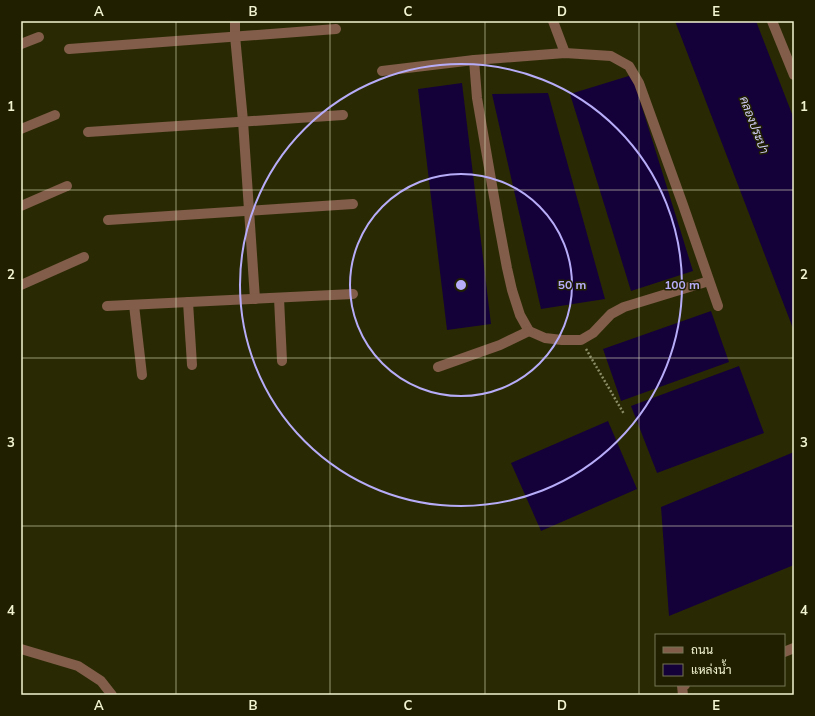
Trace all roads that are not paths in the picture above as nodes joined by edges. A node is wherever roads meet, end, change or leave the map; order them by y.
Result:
1 (235, 21) edge
2 (553, 21) edge
3 (772, 21) edge
4 (336, 29) dead end
5 (235, 36) junction
6 (39, 37) dead end
7 (21, 44) edge
8 (69, 49) dead end
9 (565, 52) junction
10 (474, 60) junction
11 (382, 71) dead end
12 (794, 75) edge
13 (343, 114) dead end
14 (55, 115) dead end
15 (243, 121) junction
16 (21, 129) edge
17 (88, 132) dead end
18 (67, 186) dead end
19 (353, 204) dead end
20 (21, 206) edge
21 (250, 211) junction
22 (108, 220) dead end
23 (84, 257) dead end
24 (709, 281) junction
25 (21, 285) edge
26 (353, 294) dead end
27 (279, 298) junction
28 (256, 299) junction
29 (188, 302) junction
30 (134, 305) junction
31 (107, 306) dead end
32 (718, 306) dead end
33 (529, 331) junction
34 (282, 361) dead end
35 (192, 365) dead end
36 (438, 367) dead end
37 (142, 375) dead end
38 (21, 649) edge
39 (112, 695) edge

1 - 5 street
2 - 9 street
3 - 12 street
4 - 5 street
5 - 8 street
5 - 15 street
6 - 7 street
9 - 10 street
9 - 24 street
10 - 11 street
10 - 33 street
13 - 15 street
14 - 16 street
15 - 17 street
15 - 21 street
18 - 20 street
19 - 21 street
21 - 22 street
21 - 28 street
23 - 25 street
24 - 32 street
24 - 33 street
26 - 27 street
27 - 28 street
27 - 34 street
28 - 29 street
29 - 30 street
29 - 35 street
30 - 31 street
30 - 37 street
33 - 36 street
38 - 39 street

